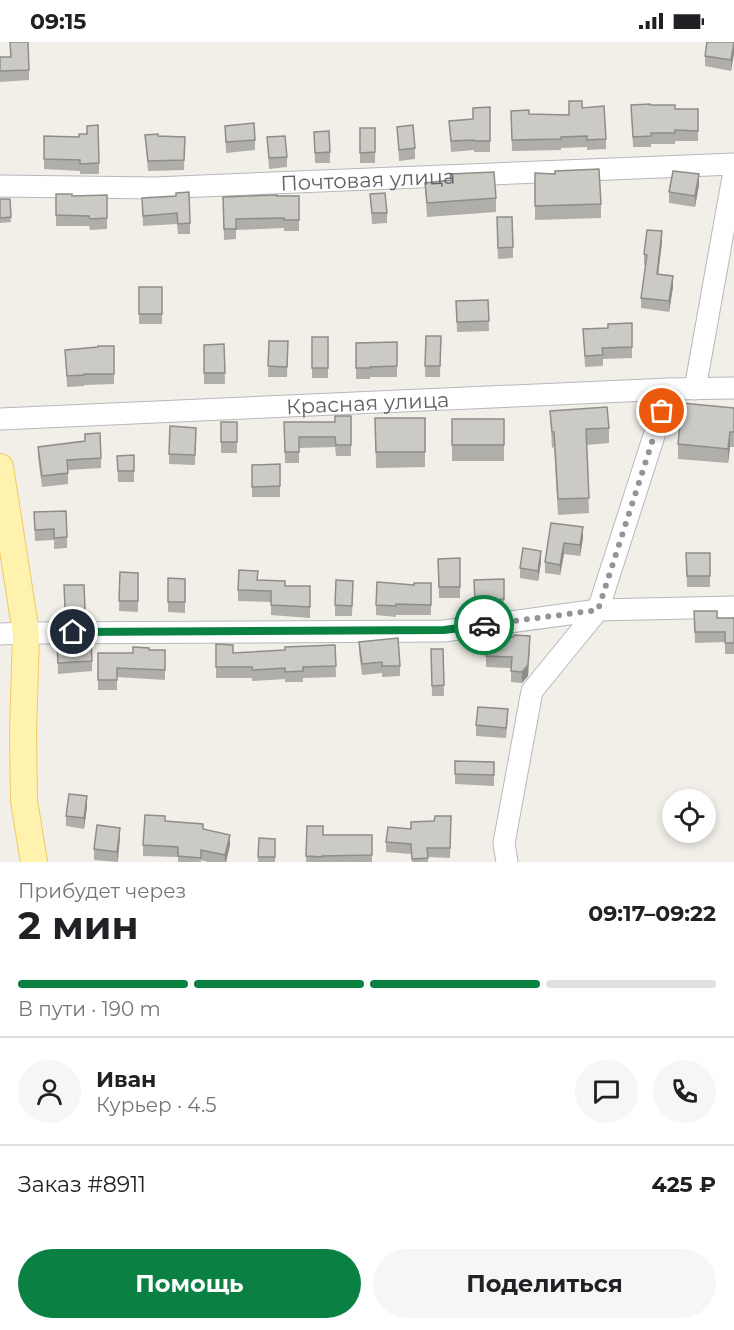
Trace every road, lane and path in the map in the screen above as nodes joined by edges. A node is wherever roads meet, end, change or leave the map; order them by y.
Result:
1 (734, 164) edge
2 (734, 171) edge
3 (0, 186) edge
4 (734, 388) edge
5 (669, 389) junction
6 (695, 389) junction
7 (0, 419) edge
8 (0, 466) edge
9 (734, 607) edge
10 (598, 610) junction
11 (26, 633) junction
12 (0, 634) edge
13 (503, 856) edge
14 (34, 862) edge

1 - 3 street, Почтовая улица
2 - 6 street
4 - 6 street, Красная улица
5 - 6 street, Красная улица
5 - 7 street, Красная улица
5 - 10 street
8 - 11 main road
9 - 10 street
10 - 11 street
10 - 13 street
11 - 12 street
11 - 14 main road

